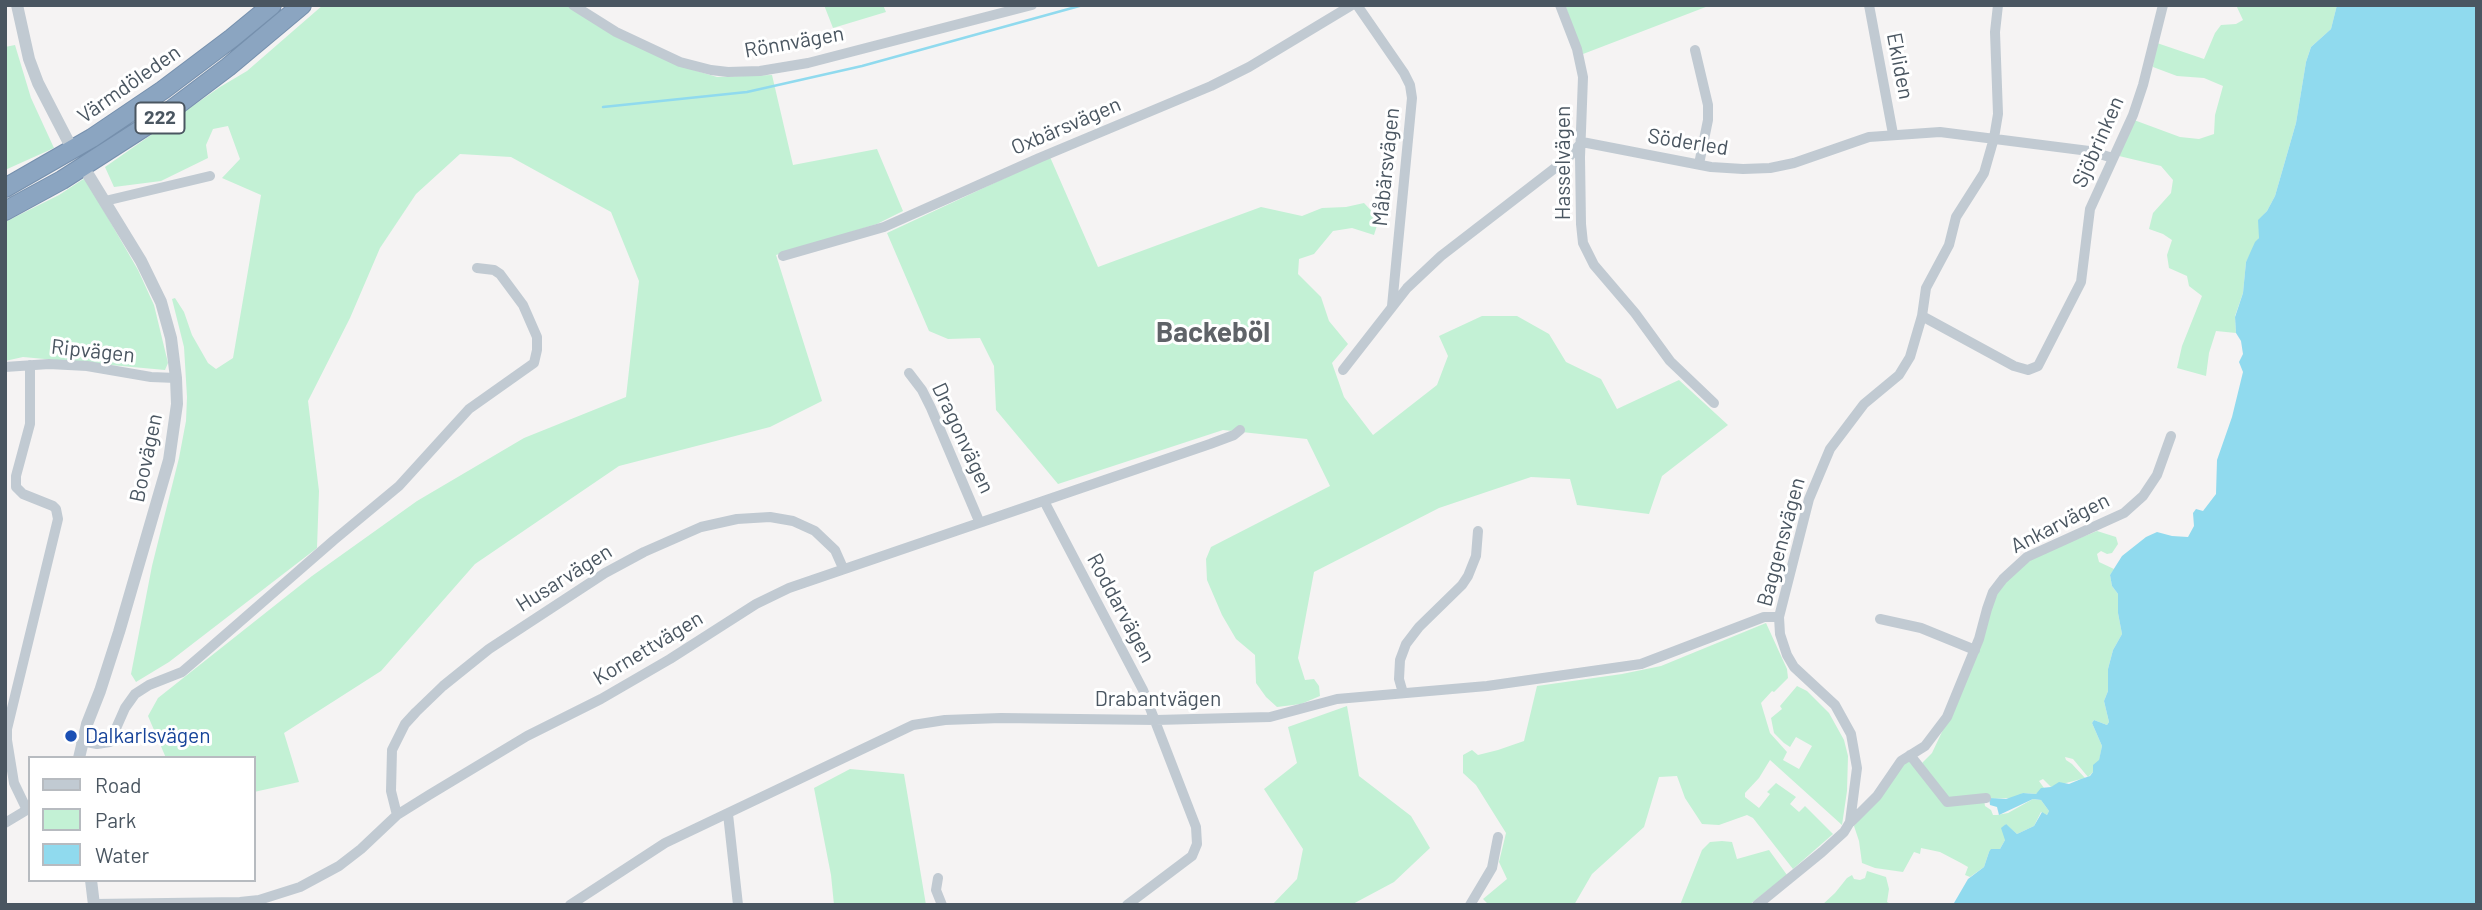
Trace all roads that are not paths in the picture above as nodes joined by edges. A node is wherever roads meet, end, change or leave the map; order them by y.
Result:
1 (17, 5) edge
2 (271, 5) edge
3 (302, 5) edge
4 (573, 5) edge
5 (1352, 5) edge
6 (1357, 5) edge
7 (1560, 5) edge
8 (1869, 5) edge
9 (1998, 5) edge
10 (2163, 5) edge
11 (1029, 6) edge
12 (1695, 50) dead end
13 (1893, 134) junction
14 (1994, 138) junction
15 (68, 141) dead end
16 (1582, 142) junction
17 (2113, 158) junction
18 (1699, 164) junction
19 (89, 176) dead end
20 (210, 176) dead end
21 (5, 188) edge
22 (105, 201) junction
23 (5, 211) edge
24 (783, 256) dead end
25 (477, 268) dead end
26 (1392, 306) junction
27 (1922, 316) junction
28 (30, 365) junction
29 (5, 367) edge
30 (1343, 370) dead end
31 (909, 373) dead end
32 (176, 378) junction
33 (1714, 403) dead end
34 (1240, 430) dead end
35 (2171, 436) dead end
36 (1044, 501) junction
37 (979, 522) junction
38 (1479, 531) dead end
39 (843, 568) junction
40 (1779, 617) junction
41 (1880, 619) dead end
42 (1975, 650) junction
43 (1404, 692) junction
44 (1156, 720) junction
45 (81, 741) junction
46 (1910, 755) junction
47 (79, 756) edge
48 (1986, 798) dead end
49 (28, 809) edge
50 (397, 814) junction
51 (728, 814) junction
52 (1850, 822) junction
53 (5, 823) edge
54 (1498, 837) dead end
55 (938, 878) dead end
56 (91, 882) edge
57 (94, 904) edge
58 (569, 905) edge
59 (738, 905) edge
60 (942, 905) edge
61 (1127, 905) edge
62 (1470, 905) edge
63 (1757, 905) edge

1 - 15 street
2 - 21 highway, Värmdöleden / 222
3 - 23 highway, Värmdöleden / 222
4 - 11 street, Rönnvägen
5 - 24 street, Oxbärsvägen
6 - 26 street, Måbärsvägen
7 - 16 street, Hasselvägen
8 - 13 street, Ekliden
9 - 14 street, Baggensvägen
10 - 17 street, Sjöbrinken
12 - 18 street
13 - 14 street, Söderled
13 - 18 street, Söderled
14 - 17 street, Söderled
14 - 27 street, Baggensvägen
16 - 18 street, Söderled
16 - 26 street
16 - 33 street, Hasselvägen
17 - 27 street, Sjöbrinken
19 - 22 street, Boovägen
20 - 22 street
22 - 32 street, Boovägen
25 - 45 street
26 - 30 street
27 - 40 street, Baggensvägen
28 - 29 street, Ripvägen
28 - 32 street, Ripvägen
28 - 49 street
31 - 37 street, Dragonvägen
32 - 45 street, Boovägen
34 - 36 street, Kornettvägen
35 - 42 street, Ankarvägen
36 - 37 street, Kornettvägen
36 - 44 street, Roddarvägen
37 - 39 street, Kornettvägen
38 - 43 street
39 - 50 street, Kornettvägen
39 - 50 street, Husarvägen
40 - 43 street, Drabantvägen
40 - 52 street, Baggensvägen
41 - 42 street
42 - 46 street, Ankarvägen
43 - 44 street, Drabantvägen
44 - 51 street, Drabantvägen
44 - 61 street, Roddarvägen
45 - 47 street, Boovägen
46 - 48 street
46 - 52 street, Ankarvägen
49 - 53 street
50 - 57 street, Kornettvägen
51 - 58 street, Drabantvägen
51 - 59 street
52 - 63 street
54 - 62 street
55 - 60 street
56 - 57 street

